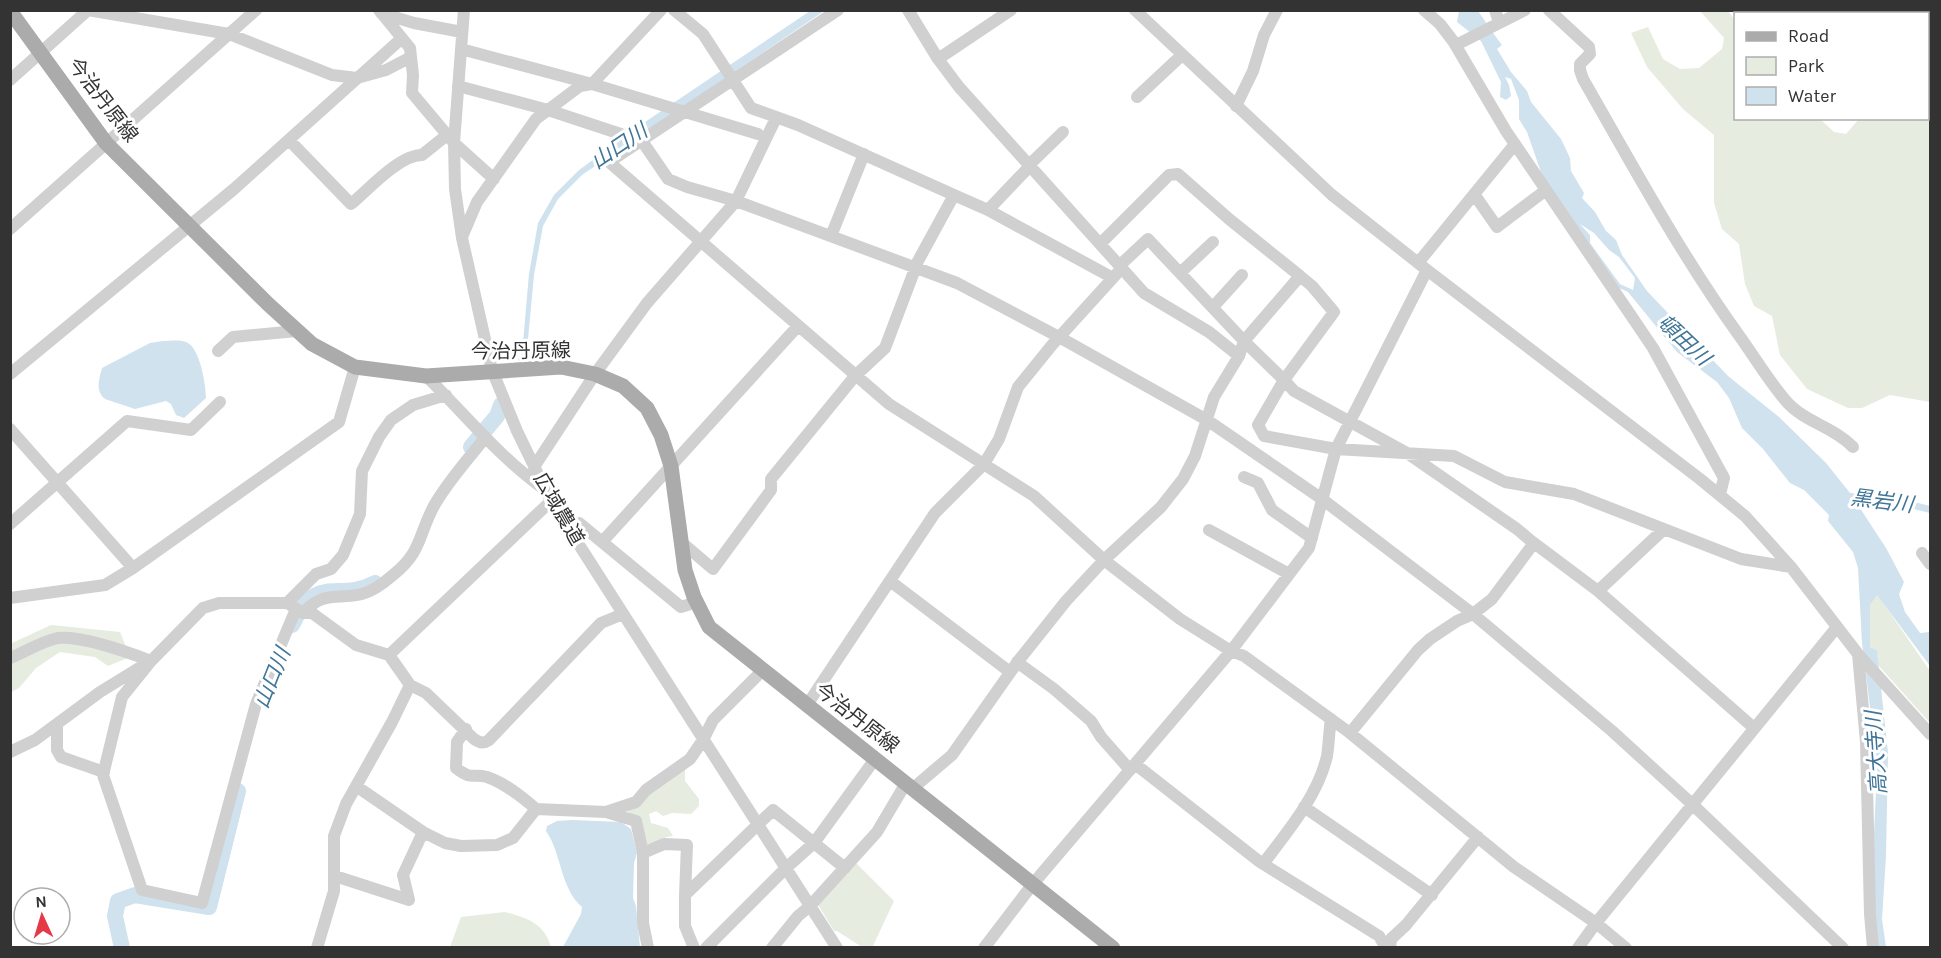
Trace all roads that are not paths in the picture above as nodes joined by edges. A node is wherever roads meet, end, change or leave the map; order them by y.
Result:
1 (256, 10) edge
2 (464, 10) edge
3 (661, 10) edge
4 (674, 10) edge
5 (838, 10) edge
6 (908, 10) edge
7 (1011, 10) edge
8 (1135, 10) edge
9 (1277, 10) edge
10 (1424, 10) edge
11 (1525, 10) edge
12 (1549, 10) edge
13 (10, 11) edge
14 (380, 12) edge
15 (1495, 20) edge
16 (462, 32) junction
17 (229, 34) junction
18 (401, 39) junction
19 (1456, 45) junction
20 (461, 49) junction
21 (40, 54) junction
22 (1182, 55) junction
23 (411, 57) junction
24 (938, 59) junction
25 (357, 78) junction
26 (10, 80) edge
27 (733, 81) junction
28 (592, 84) junction
29 (458, 86) junction
30 (1137, 97) dead end
31 (1236, 106) junction
32 (548, 110) junction
33 (686, 112) junction
34 (776, 118) junction
35 (1063, 132) dead end
36 (758, 134) dead end
37 (451, 139) junction
38 (289, 140) junction
39 (642, 141) junction
40 (106, 143) junction
41 (1515, 144) junction
42 (864, 154) junction
43 (1029, 166) junction
44 (494, 179) junction
45 (1546, 190) junction
46 (1474, 194) junction
47 (954, 195) junction
48 (736, 201) junction
49 (988, 210) junction
50 (190, 226) junction
51 (10, 229) edge
52 (831, 236) junction
53 (462, 238) junction
54 (700, 241) junction
55 (1213, 242) dead end
56 (1101, 243) junction
57 (1423, 266) junction
58 (915, 267) junction
59 (1118, 271) junction
60 (1180, 273) junction
61 (1242, 275) dead end
62 (1300, 276) junction
63 (1213, 307) junction
64 (798, 326) junction
65 (297, 331) junction
66 (1059, 337) junction
67 (1244, 341) junction
68 (218, 351) dead end
69 (1239, 356) junction
70 (355, 367) junction
71 (492, 370) junction
72 (10, 374) edge
73 (595, 374) junction
74 (426, 376) junction
75 (855, 376) junction
76 (1284, 381) junction
77 (446, 395) junction
78 (220, 402) dead end
79 (1207, 420) junction
80 (1349, 422) junction
81 (10, 429) edge
82 (485, 438) junction
83 (1853, 447) dead end
84 (1336, 449) junction
85 (1407, 453) junction
86 (984, 464) junction
87 (671, 466) junction
88 (534, 467) junction
89 (1244, 477) dead end
90 (57, 481) junction
91 (1720, 494) junction
92 (548, 496) junction
93 (1322, 499) junction
94 (10, 524) edge
95 (566, 524) junction
96 (1209, 530) dead end
97 (1663, 530) junction
98 (1312, 538) junction
99 (680, 541) junction
100 (602, 542) junction
101 (1536, 545) junction
102 (1922, 553) dead end
103 (1104, 560) junction
104 (1930, 564) edge
105 (1791, 567) junction
106 (133, 568) junction
107 (1289, 574) junction
108 (890, 581) junction
109 (1598, 591) junction
110 (10, 598) edge
111 (697, 602) junction
112 (296, 609) junction
113 (623, 614) junction
114 (1473, 614) junction
115 (1837, 627) junction
116 (1231, 651) junction
117 (1858, 654) junction
118 (389, 655) junction
119 (10, 658) edge
120 (151, 662) junction
121 (1014, 667) junction
122 (762, 671) junction
123 (410, 685) junction
124 (807, 705) junction
125 (1331, 719) junction
126 (57, 725) junction
127 (1754, 728) junction
128 (465, 729) junction
129 (1350, 733) junction
130 (1930, 734) edge
131 (703, 740) junction
132 (10, 752) edge
133 (875, 759) junction
134 (1132, 767) junction
135 (104, 772) junction
136 (356, 786) junction
137 (909, 786) junction
138 (1692, 804) junction
139 (1304, 807) junction
140 (536, 810) junction
141 (606, 812) junction
142 (758, 825) junction
143 (423, 832) junction
144 (1478, 837) junction
145 (814, 843) junction
146 (643, 853) junction
147 (1263, 864) junction
148 (786, 868) junction
149 (844, 868) junction
150 (335, 876) junction
151 (1032, 885) junction
152 (685, 895) junction
153 (1432, 895) junction
154 (810, 906) junction
155 (1596, 923) junction
156 (317, 948) edge
157 (648, 948) edge
158 (694, 948) edge
159 (706, 948) edge
160 (772, 948) edge
161 (837, 948) edge
162 (984, 948) edge
163 (1113, 948) edge
164 (1388, 948) edge
165 (1578, 948) edge
166 (1626, 948) edge
167 (1843, 948) edge
168 (1873, 948) edge

1 - 17 street
2 - 16 street, 広域農道
3 - 28 street
4 - 27 street
5 - 27 street
6 - 24 street
7 - 24 street
8 - 22 street
9 - 31 street
10 - 19 street
11 - 15 street
12 - 83 street
13 - 21 main road, 今治丹原線
14 - 16 street
14 - 18 street
15 - 19 street
16 - 20 street, 広域農道
17 - 21 street
17 - 25 street
17 - 40 street
18 - 23 street
18 - 25 street
19 - 41 street
20 - 28 street
20 - 29 street, 広域農道
21 - 26 street
21 - 40 main road, 今治丹原線
22 - 30 street
22 - 31 street
23 - 25 street
23 - 37 street
24 - 43 street
25 - 38 street
27 - 33 street
27 - 34 street
28 - 32 street
28 - 33 street
29 - 32 street
29 - 37 street, 広域農道
31 - 57 street
32 - 39 street
32 - 44 street
33 - 36 street
33 - 39 street
34 - 42 street
34 - 48 street
35 - 43 street
37 - 38 street
37 - 44 street
37 - 53 street, 広域農道
38 - 50 street
39 - 48 street
39 - 54 street
40 - 50 main road, 今治丹原線
40 - 51 street
41 - 45 street
41 - 46 street
42 - 47 street
42 - 52 street
43 - 49 street
43 - 56 street
44 - 53 street
45 - 46 street
45 - 91 street
46 - 57 street
47 - 49 street
47 - 58 street
48 - 52 street
48 - 54 street
49 - 59 street
50 - 65 main road, 今治丹原線
50 - 72 street
52 - 58 street
53 - 71 street, 広域農道
54 - 64 street
54 - 73 street
55 - 60 street
56 - 59 street
56 - 62 street
57 - 80 street
57 - 91 street
58 - 66 street
58 - 75 street
59 - 60 street
59 - 66 street
59 - 69 street
60 - 63 street
61 - 63 street
62 - 67 street
62 - 76 street
63 - 67 street
64 - 75 street
64 - 87 street
65 - 68 street
65 - 70 main road, 今治丹原線
66 - 79 street
66 - 86 street
67 - 69 street
67 - 76 street
69 - 79 street
70 - 74 main road, 今治丹原線
70 - 106 street
71 - 73 main road, 今治丹原線
71 - 74 main road, 今治丹原線
71 - 88 street, 広域農道
73 - 87 main road, 今治丹原線
73 - 88 street
74 - 77 street
75 - 86 street
75 - 99 street
76 - 80 street
76 - 84 street
77 - 82 street
77 - 112 street
78 - 90 street
79 - 93 street
79 - 103 street
80 - 84 street
80 - 85 street
81 - 90 street
82 - 92 street
82 - 112 street
84 - 85 street
84 - 93 street
85 - 97 street
85 - 101 street
86 - 103 street
86 - 108 street
87 - 99 main road, 今治丹原線
87 - 100 street
88 - 92 street, 広域農道
89 - 98 street
90 - 94 street
90 - 106 street
91 - 105 street
92 - 95 street, 広域農道
92 - 118 street
93 - 98 street
93 - 114 street
95 - 100 street
95 - 113 street, 広域農道
96 - 107 street
97 - 105 street
97 - 109 street
98 - 107 street
99 - 111 main road, 今治丹原線
100 - 111 street
101 - 109 street
101 - 114 street
102 - 104 street
103 - 116 street
103 - 121 street
105 - 115 street
106 - 110 street
107 - 116 street
108 - 121 street
108 - 124 street
109 - 127 street
111 - 122 main road, 今治丹原線
112 - 118 street
112 - 120 street
112 - 135 street
113 - 128 street
113 - 131 street, 広域農道
114 - 129 street
114 - 138 street
115 - 117 street
115 - 127 street
116 - 125 street
116 - 134 street
117 - 130 street
117 - 168 street
118 - 123 street
119 - 120 street
120 - 126 street
120 - 135 street
121 - 134 street
121 - 137 street
122 - 124 main road, 今治丹原線
122 - 131 street
123 - 128 street
123 - 136 street
124 - 133 main road, 今治丹原線
125 - 129 street
125 - 139 street
126 - 132 street
126 - 135 street
127 - 138 street
128 - 140 street
129 - 144 street
131 - 141 street
131 - 142 street, 広域農道
133 - 137 main road, 今治丹原線
133 - 145 street
134 - 147 street
134 - 151 street
136 - 143 street
136 - 150 street
137 - 149 street
137 - 151 main road, 今治丹原線
138 - 155 street
138 - 167 street
139 - 147 street
139 - 153 street
140 - 141 street
140 - 143 street
141 - 146 street
142 - 145 street
142 - 148 street, 広域農道
142 - 152 street
143 - 150 street
144 - 153 street
144 - 155 street
145 - 148 street
145 - 149 street
146 - 152 street
146 - 157 street
147 - 164 street
148 - 154 street, 広域農道
148 - 159 street
149 - 154 street
150 - 156 street
151 - 162 street
151 - 163 main road, 今治丹原線
152 - 158 street
153 - 164 street
154 - 160 street
154 - 161 street, 広域農道
155 - 165 street
155 - 166 street

